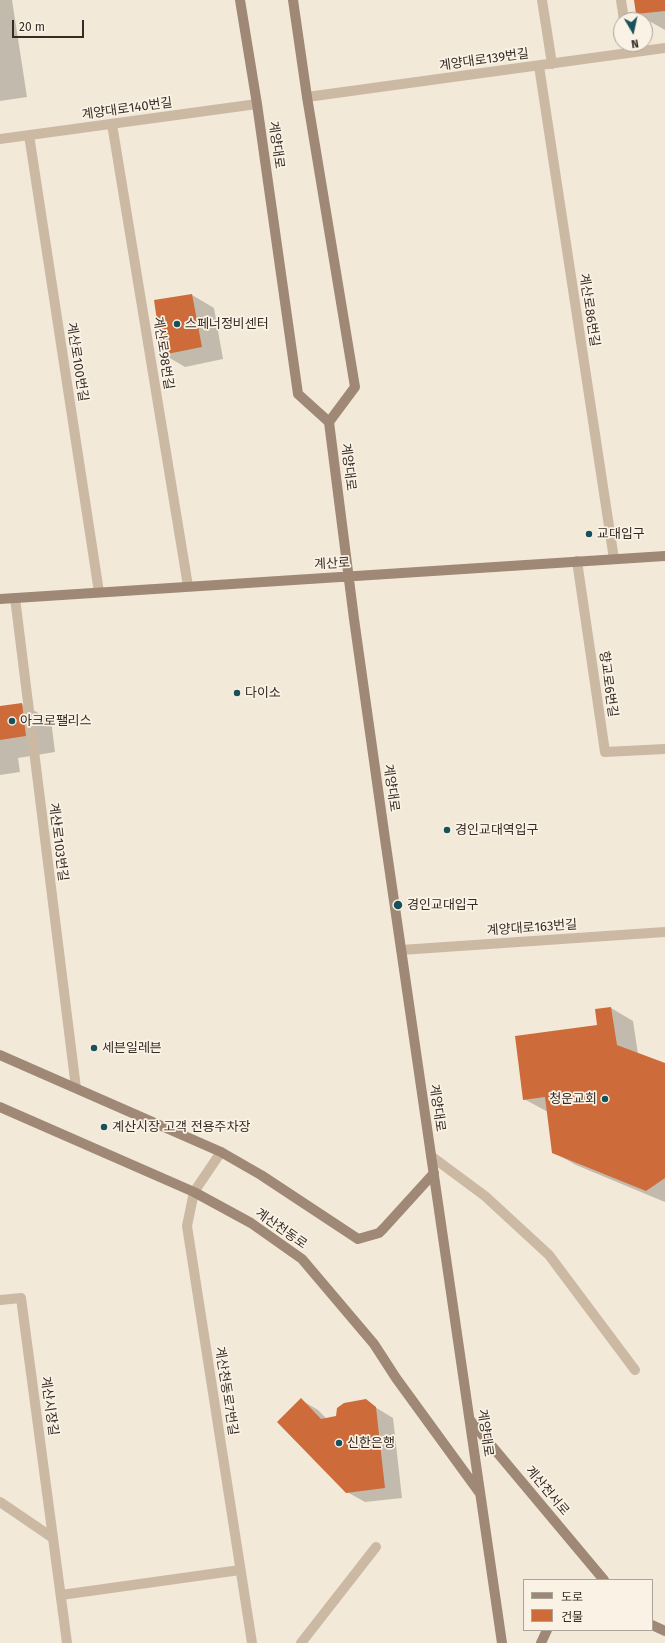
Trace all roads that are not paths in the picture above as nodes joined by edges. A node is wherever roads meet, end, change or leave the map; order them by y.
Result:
1 (240, 0) edge
2 (293, 0) edge
3 (542, 0) edge
4 (621, 0) edge
5 (623, 12) edge
6 (653, 48) edge
7 (665, 48) edge
8 (613, 52) edge
9 (552, 64) junction
10 (540, 66) junction
11 (307, 97) junction
12 (257, 104) junction
13 (112, 124) junction
14 (29, 135) junction
15 (0, 139) edge
16 (329, 422) junction
17 (665, 556) edge
18 (614, 559) junction
19 (577, 561) junction
20 (349, 576) junction
21 (188, 586) junction
22 (99, 592) junction
23 (15, 598) junction
24 (0, 599) edge
25 (665, 749) edge
26 (665, 932) edge
27 (401, 950) junction
28 (0, 1055) edge
29 (76, 1088) junction
30 (0, 1107) edge
31 (221, 1152) junction
32 (431, 1156) junction
33 (434, 1173) junction
34 (194, 1192) junction
35 (0, 1300) edge
36 (635, 1370) dead end
37 (470, 1420) junction
38 (480, 1494) junction
39 (0, 1502) edge
40 (53, 1538) junction
41 (376, 1547) dead end
42 (240, 1570) junction
43 (603, 1579) edge
44 (61, 1595) junction
45 (653, 1625) edge
46 (547, 1631) edge
47 (665, 1631) edge
48 (67, 1643) edge
49 (252, 1643) edge
50 (301, 1643) edge
51 (502, 1643) edge
52 (541, 1643) edge

1 - 12 main road, 계양대로
2 - 11 main road
3 - 9 street
4 - 5 street
6 - 7 street, 계양대로139번길
8 - 9 street, 계양대로139번길
9 - 10 street, 계양대로139번길
10 - 11 street, 계양대로139번길
10 - 18 street, 계산로86번길
11 - 16 main road
12 - 13 street, 계양대로140번길
12 - 16 main road, 계양대로
13 - 14 street, 계양대로140번길
13 - 21 street, 계산로98번길
14 - 15 street, 계양대로140번길
14 - 22 street, 계산로100번길
16 - 20 main road, 계양대로
17 - 18 main road, 계산로
18 - 19 main road, 계산로
19 - 20 main road, 계산로
19 - 25 street, 향교로6번길
20 - 21 main road, 계산로
20 - 27 main road, 계양대로
21 - 22 main road, 계산로
22 - 23 main road, 계산로
23 - 24 main road, 계산로
23 - 29 street, 계산로103번길
26 - 27 street, 계양대로163번길
27 - 32 main road, 계양대로
28 - 29 main road
29 - 31 main road
30 - 34 main road, 계산천동로
31 - 33 main road
31 - 34 street, 계산천동로7번길
32 - 33 main road, 계양대로
32 - 36 street
33 - 37 main road, 계양대로
34 - 38 main road, 계산천동로
34 - 42 street, 계산천동로7번길
35 - 40 street, 계산시장길
37 - 38 main road, 계양대로
37 - 43 main road, 계산천서로
38 - 51 main road, 계양대로
39 - 40 street
40 - 44 street, 계산시장길
41 - 50 street
42 - 44 street
42 - 49 street, 계산천동로7번길
44 - 48 street, 계산시장길
45 - 47 main road
46 - 52 main road

